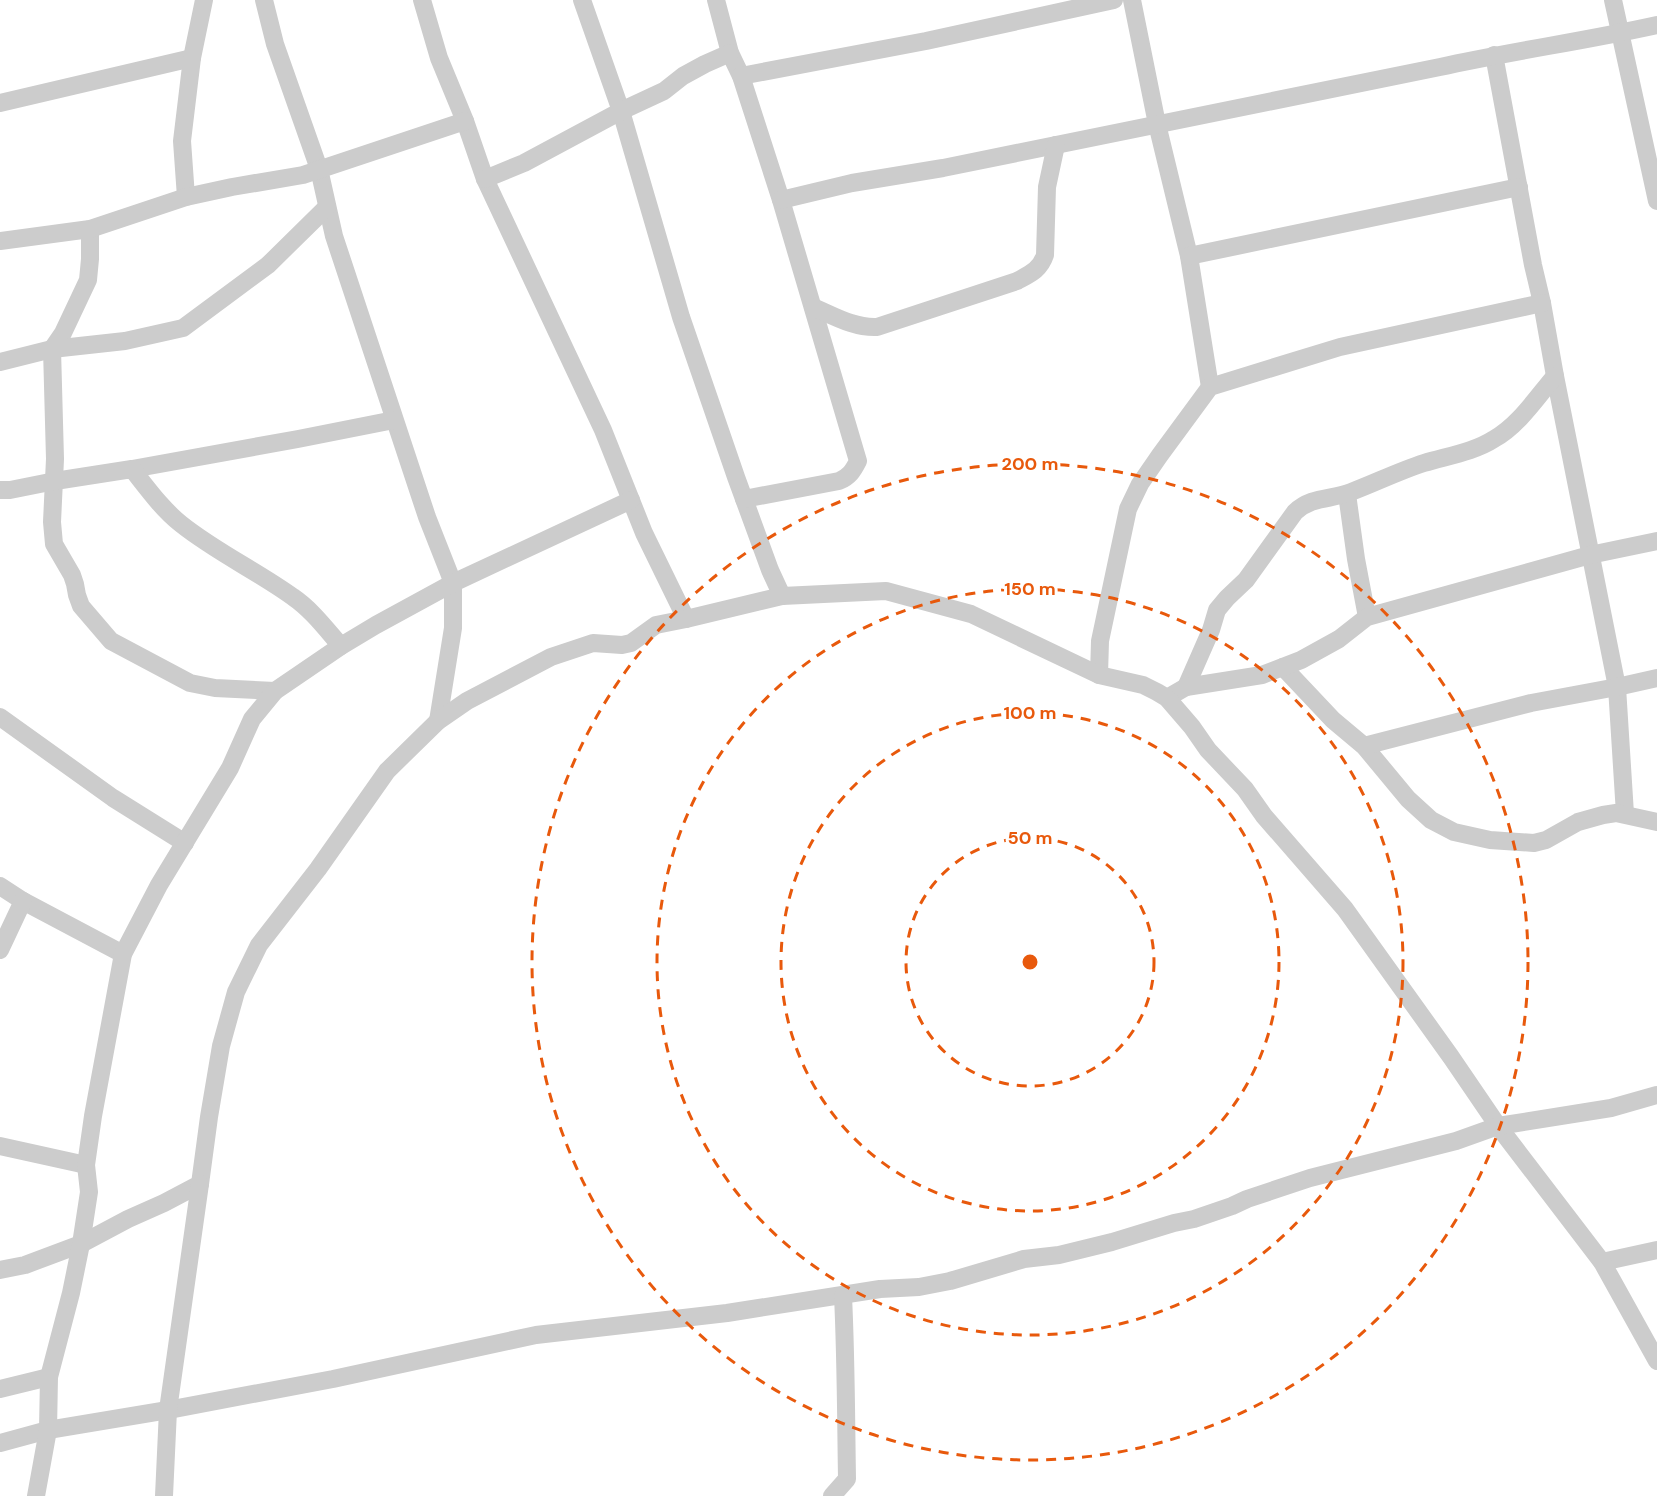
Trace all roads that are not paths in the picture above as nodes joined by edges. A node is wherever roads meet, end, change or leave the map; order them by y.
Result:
1 (204, 0) edge
2 (264, 0) edge
3 (422, 0) edge
4 (582, 0) edge
5 (716, 0) edge
6 (1114, 0) edge
7 (1132, 0) edge
8 (1612, 0) edge
9 (1657, 25) edge
10 (1620, 33) junction
11 (730, 53) junction
12 (1494, 55) junction
13 (192, 58) junction
14 (741, 76) junction
15 (0, 103) edge
16 (621, 111) junction
17 (465, 121) junction
18 (1157, 124) junction
19 (1056, 145) junction
20 (319, 170) junction
21 (485, 179) junction
22 (1655, 182) edge
23 (1519, 188) junction
24 (186, 197) junction
25 (781, 200) junction
26 (1657, 201) edge
27 (327, 207) junction
28 (90, 229) junction
29 (0, 241) edge
30 (1189, 256) junction
31 (1542, 303) junction
32 (813, 307) junction
33 (52, 349) junction
34 (0, 362) edge
35 (1555, 376) junction
36 (1210, 387) junction
37 (394, 420) junction
38 (132, 469) junction
39 (55, 481) junction
40 (0, 490) edge
41 (1347, 494) junction
42 (744, 499) junction
43 (631, 500) junction
44 (1657, 541) edge
45 (1590, 555) junction
46 (453, 584) junction
47 (782, 596) junction
48 (1367, 617) junction
49 (686, 620) junction
50 (341, 646) junction
51 (1283, 667) junction
52 (1099, 675) junction
53 (1657, 678) edge
54 (1186, 687) junction
55 (1617, 687) junction
56 (275, 691) junction
57 (1167, 698) junction
58 (0, 717) edge
59 (438, 721) junction
60 (1364, 746) junction
61 (1625, 814) junction
62 (1657, 822) edge
63 (185, 843) junction
64 (0, 886) edge
65 (22, 901) junction
66 (0, 950) edge
67 (123, 954) junction
68 (1657, 1095) edge
69 (1498, 1126) junction
70 (0, 1146) edge
71 (86, 1165) junction
72 (200, 1184) junction
73 (81, 1244) junction
74 (1657, 1250) edge
75 (1602, 1262) junction
76 (0, 1270) edge
77 (843, 1296) junction
78 (1657, 1361) edge
79 (49, 1377) junction
80 (0, 1389) edge
81 (168, 1410) junction
82 (48, 1430) junction
83 (0, 1443) edge
84 (36, 1496) edge
85 (164, 1496) edge
86 (832, 1496) edge

1 - 13 street
2 - 20 street
3 - 17 street
4 - 16 street
5 - 11 street
6 - 14 street
7 - 18 street
8 - 10 street
9 - 10 street
10 - 12 street
10 - 22 street
11 - 14 street
11 - 16 street
12 - 18 street
12 - 23 street
13 - 15 street
13 - 24 street
14 - 25 street
16 - 21 street
16 - 42 street
17 - 20 street
17 - 21 street
18 - 19 street
18 - 30 street
19 - 25 street
19 - 32 street
20 - 24 street
20 - 27 street
21 - 43 street
22 - 26 street
23 - 30 street
23 - 31 street
24 - 28 street
25 - 32 street
27 - 33 street
27 - 37 street
28 - 29 street
28 - 33 street
30 - 36 street
31 - 35 street
31 - 36 street
32 - 42 street
33 - 34 street
33 - 39 street
35 - 41 street
35 - 45 street
36 - 52 street
37 - 38 street
37 - 46 street
38 - 39 street
38 - 50 street
39 - 40 street
39 - 56 street
41 - 48 street
41 - 54 street
42 - 47 street
43 - 46 street
43 - 49 street
44 - 45 street
45 - 48 street
45 - 55 street
46 - 50 street
46 - 59 street
47 - 49 street
47 - 52 street
48 - 51 street
49 - 59 street
50 - 56 street
51 - 54 street
51 - 60 street
52 - 57 street
53 - 55 street
54 - 57 street
55 - 60 street
55 - 61 street
56 - 63 street
57 - 69 street
58 - 63 street
59 - 72 street
60 - 61 street
61 - 62 street
63 - 67 street
64 - 65 street
65 - 66 street
65 - 67 street
67 - 71 street
68 - 69 street
69 - 75 street
69 - 77 street
70 - 71 street
71 - 73 street
72 - 73 street
72 - 81 street
73 - 76 street
73 - 79 street
74 - 75 street
75 - 78 street
77 - 81 street
77 - 86 street
79 - 80 street
79 - 82 street
81 - 82 street
81 - 85 street
82 - 83 street
82 - 84 street

